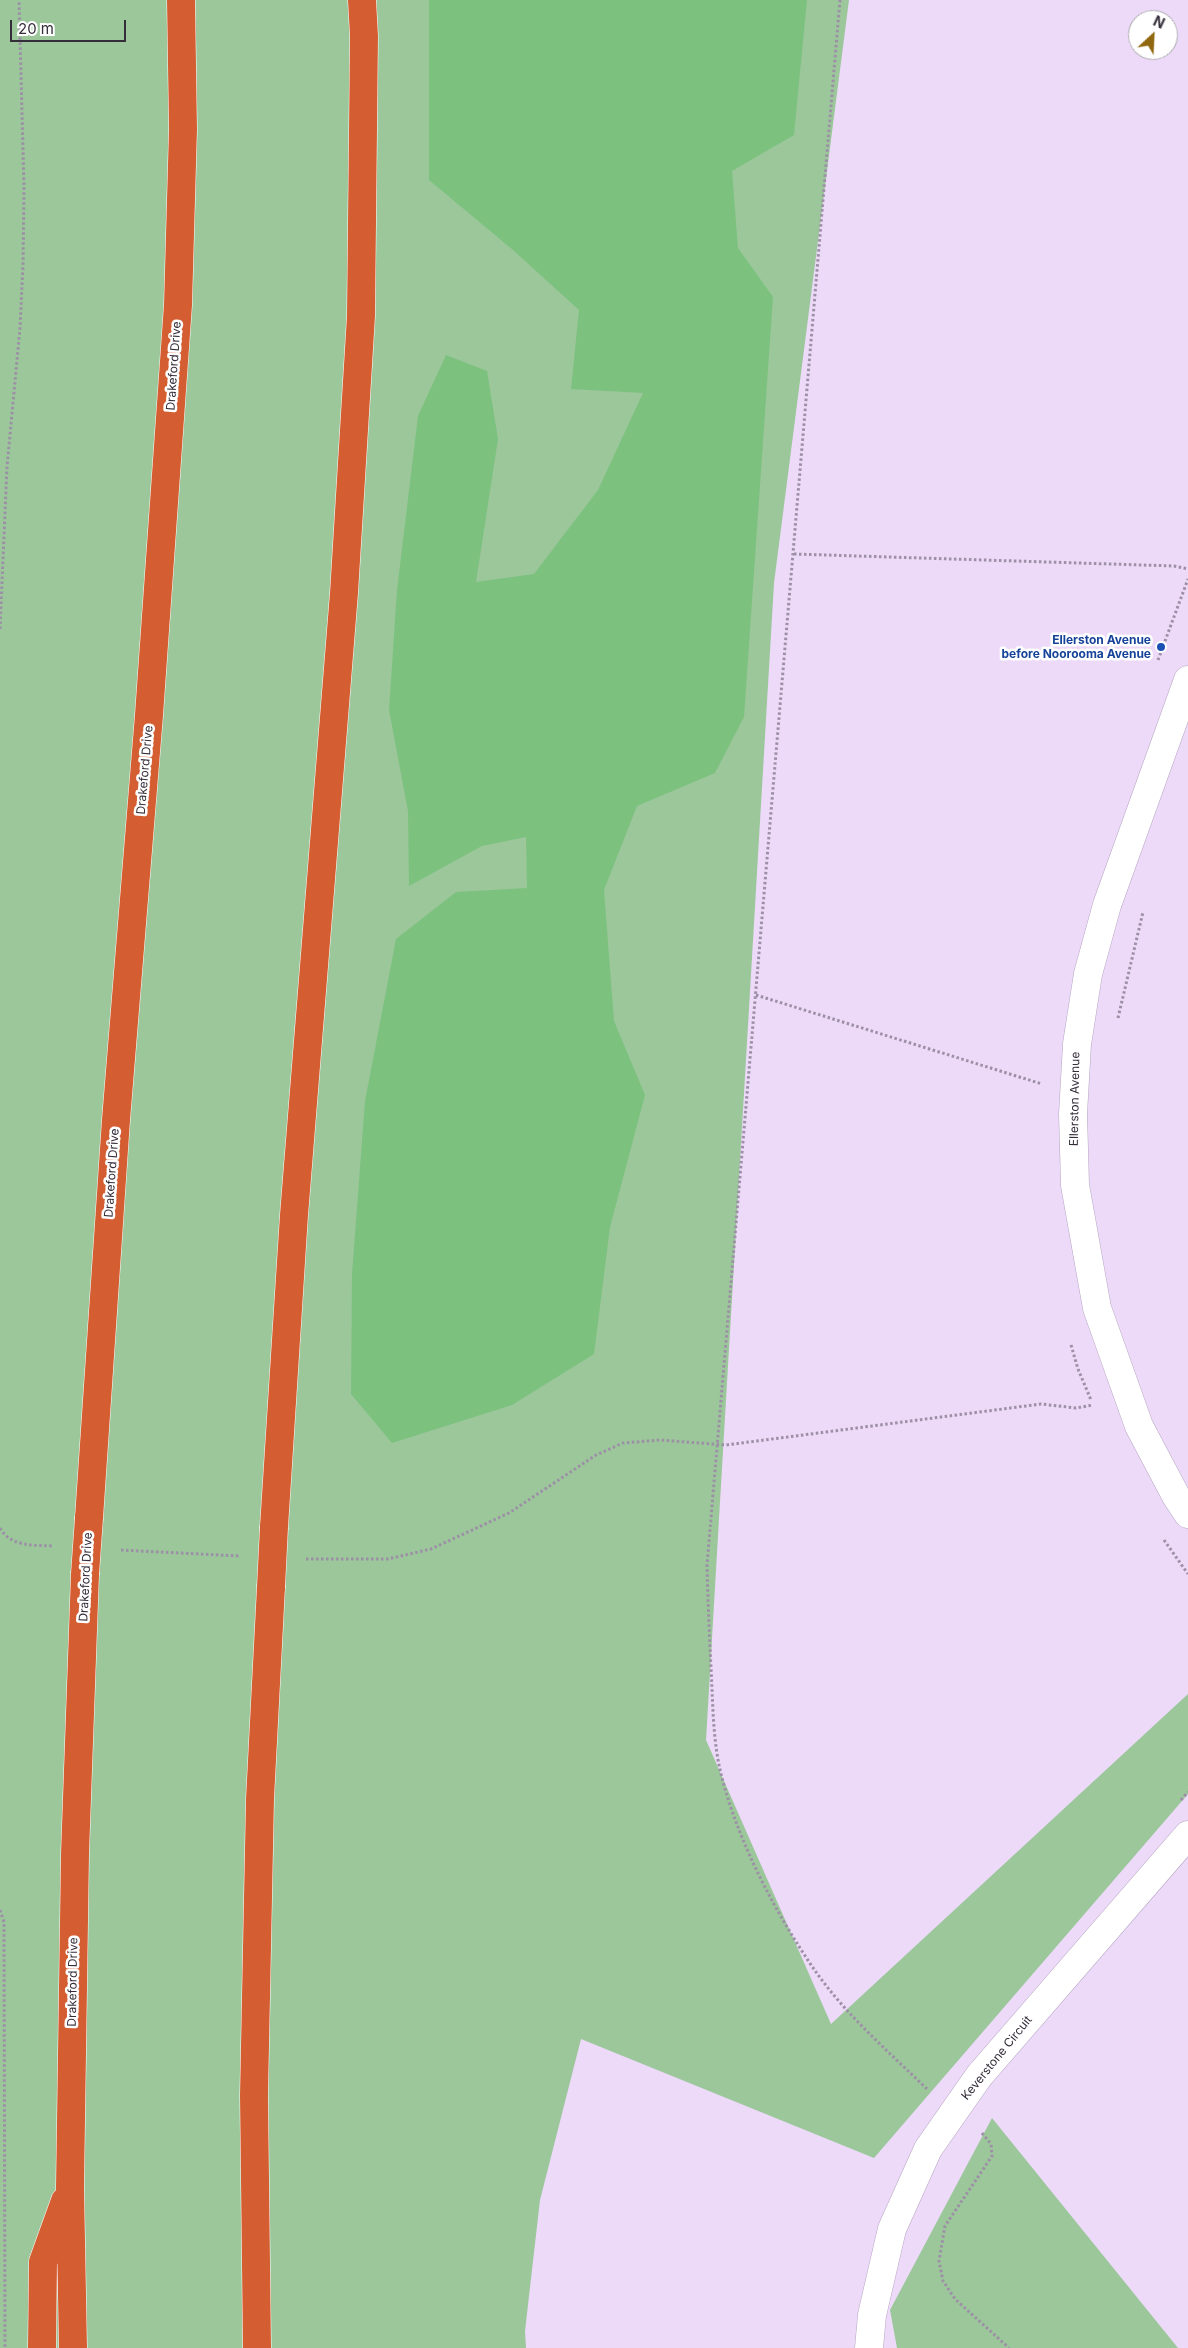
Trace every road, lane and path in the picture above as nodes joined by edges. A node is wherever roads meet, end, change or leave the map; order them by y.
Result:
1 (18, 0) edge
2 (181, 0) edge
3 (362, 0) edge
4 (840, 0) edge
5 (794, 554) junction
6 (1188, 569) edge
7 (0, 629) edge
8 (1188, 680) edge
9 (1144, 911) dead end
10 (756, 995) junction
11 (1118, 1021) dead end
12 (1039, 1084) dead end
13 (1093, 1405) dead end
14 (718, 1444) junction
15 (1188, 1514) edge
16 (0, 1528) edge
17 (60, 1546) dead end
18 (118, 1550) dead end
19 (244, 1556) dead end
20 (302, 1559) dead end
21 (1188, 1835) edge
22 (0, 1910) edge
23 (955, 2111) junction
24 (70, 2187) junction
25 (4, 2348) edge
26 (42, 2348) edge
27 (73, 2348) edge
28 (257, 2348) edge
29 (868, 2348) edge
30 (1009, 2348) edge

1 - 7 path
2 - 24 highway, Drakeford Drive, bridge
3 - 28 highway, bridge
4 - 5 path
5 - 6 path
5 - 10 path
8 - 15 street, Ellerston Avenue
9 - 11 path
10 - 12 path
10 - 14 path
13 - 14 path
14 - 20 path
14 - 23 path
16 - 17 path
18 - 19 path
21 - 23 street, Keverstone Circuit
22 - 25 path
23 - 29 street, Keverstone Circuit
23 - 30 path
24 - 26 highway
24 - 27 highway, Drakeford Drive

